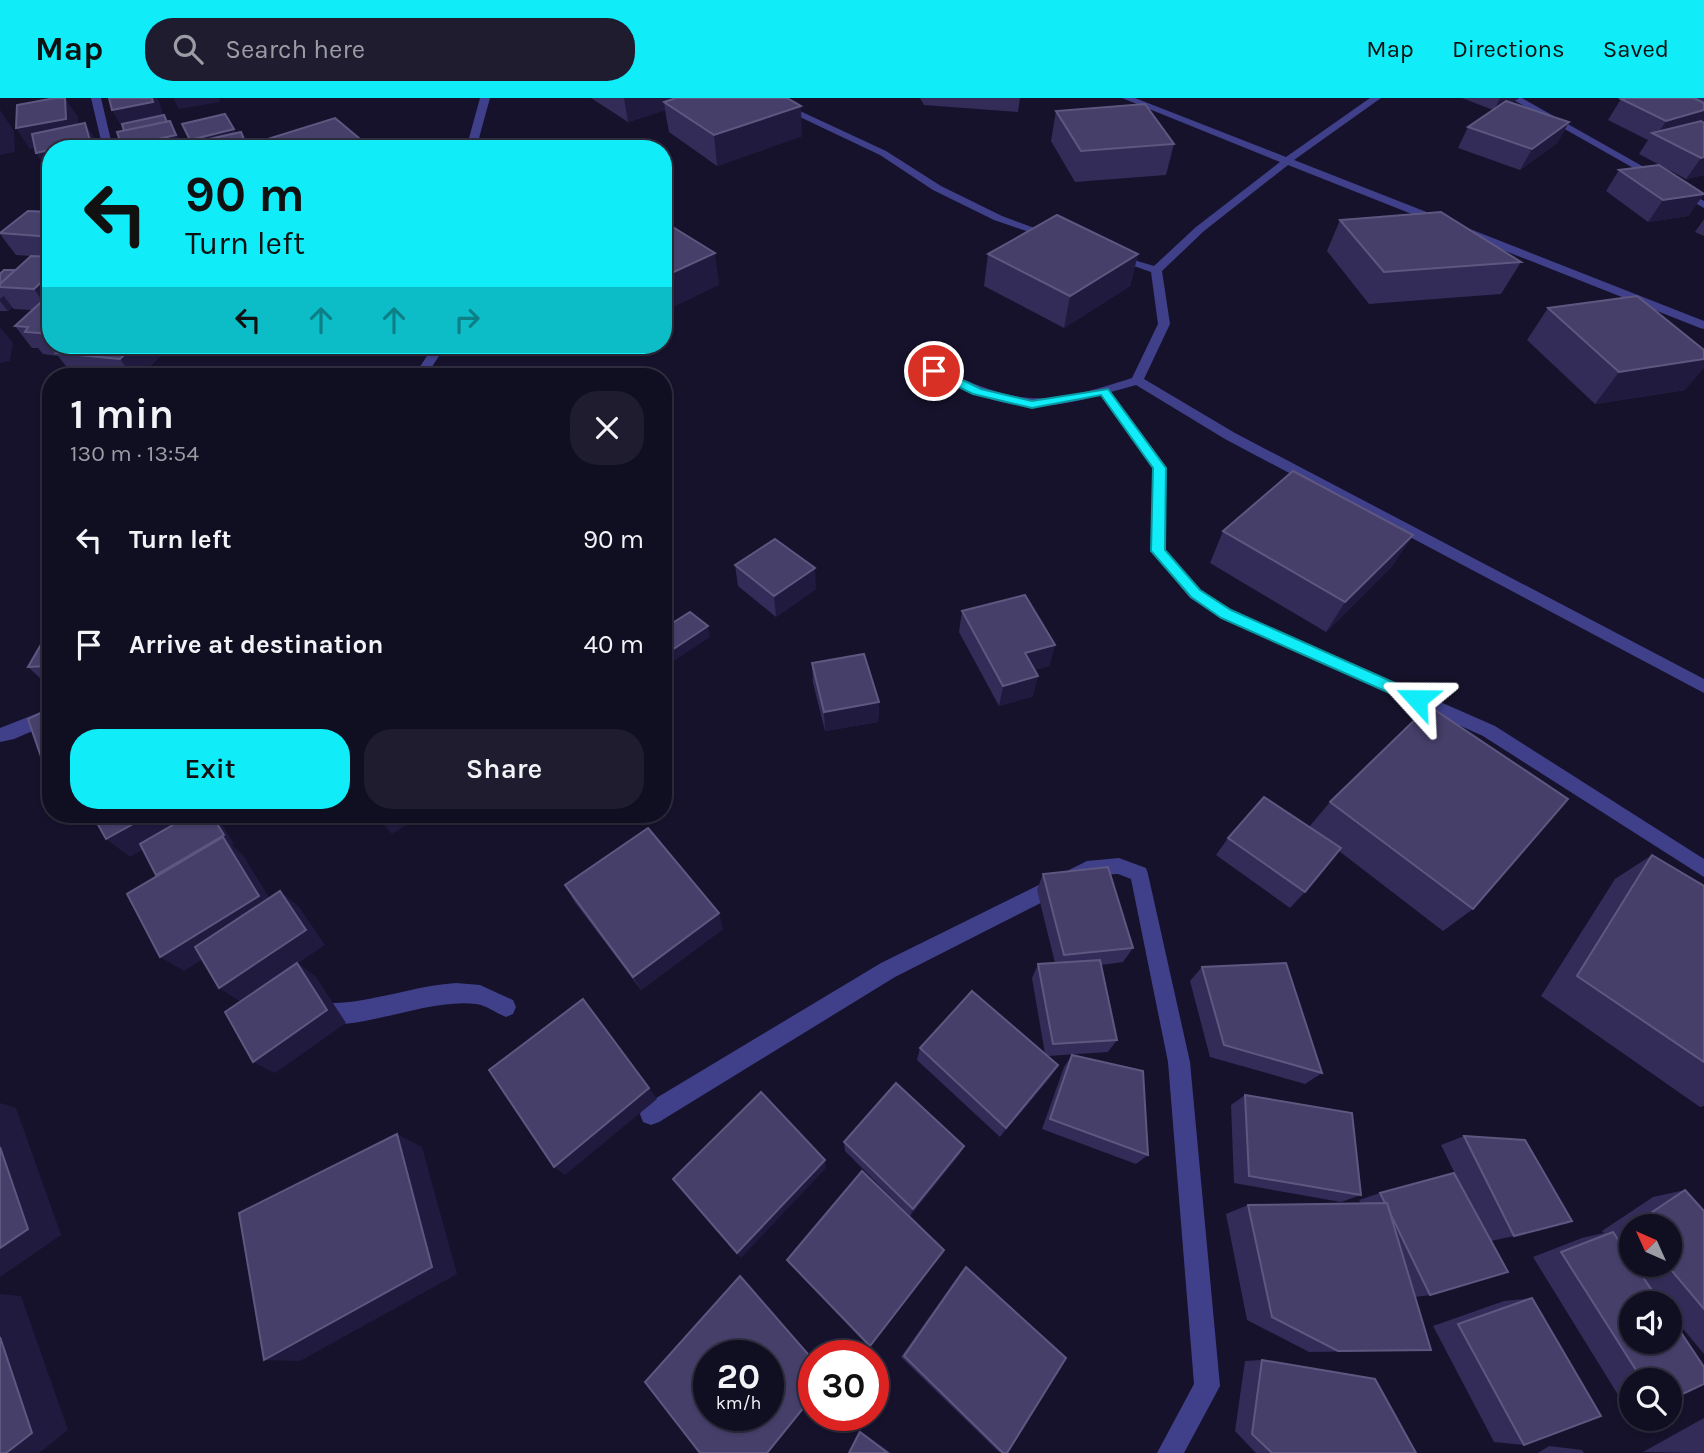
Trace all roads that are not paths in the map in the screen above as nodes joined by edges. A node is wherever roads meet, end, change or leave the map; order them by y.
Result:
1 (96, 98) edge
2 (485, 98) edge
3 (765, 98) edge
4 (1127, 98) edge
5 (1376, 98) edge
6 (1515, 98) edge
7 (106, 140) edge
8 (473, 140) edge
9 (1287, 161) junction
10 (1704, 205) edge
11 (1063, 240) edge
12 (1103, 253) edge
13 (1156, 270) junction
14 (1704, 325) edge
15 (934, 371) dead end
16 (1137, 380) junction
17 (1104, 391) junction
18 (1704, 687) edge
19 (42, 719) edge
20 (0, 735) edge
21 (1704, 869) edge
22 (506, 1007) dead end
23 (306, 1013) edge
24 (651, 1114) dead end
25 (1171, 1453) edge

1 - 7 street
2 - 8 street
3 - 11 street
4 - 9 street
5 - 9 street
6 - 10 street
9 - 13 street
9 - 14 street
12 - 13 street
13 - 16 street
15 - 17 street
16 - 17 street
16 - 18 street
17 - 21 street
19 - 20 street
22 - 23 street
24 - 25 street

